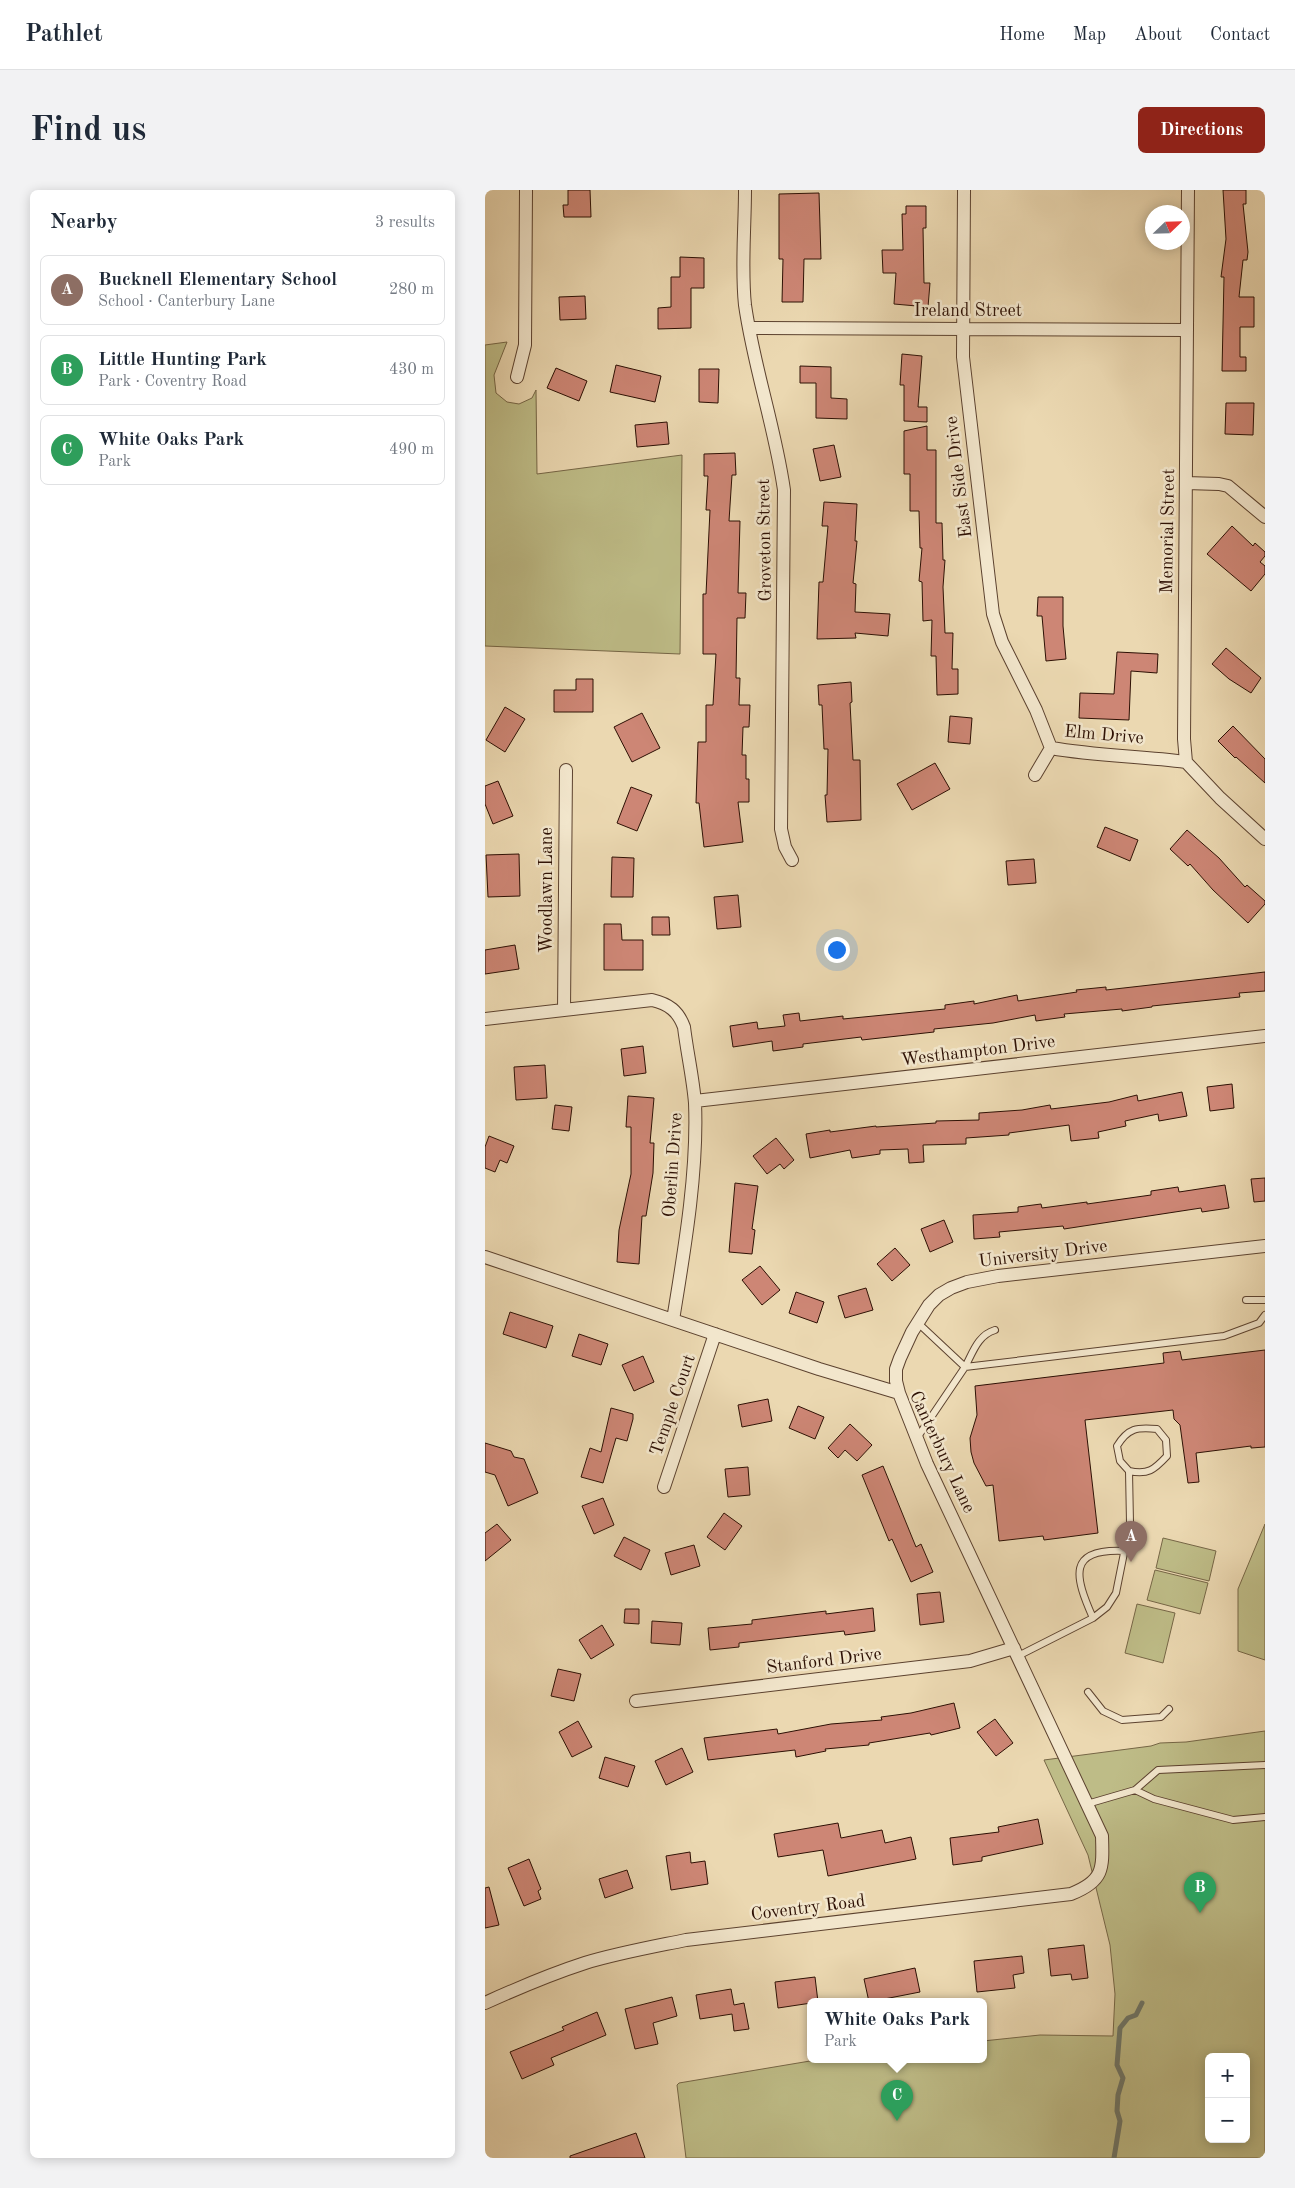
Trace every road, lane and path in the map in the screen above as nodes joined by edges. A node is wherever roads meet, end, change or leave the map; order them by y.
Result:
1 (526, 190) edge
2 (745, 190) edge
3 (964, 190) edge
4 (1188, 190) edge
5 (750, 328) junction
6 (963, 328) junction
7 (1187, 330) junction
8 (517, 378) dead end
9 (1186, 483) junction
10 (1265, 517) edge
11 (1051, 748) junction
12 (1186, 762) junction
13 (566, 770) dead end
14 (1035, 776) dead end
15 (1265, 839) edge
16 (792, 860) dead end
17 (564, 1010) junction
18 (485, 1019) edge
19 (1265, 1036) edge
20 (695, 1101) junction
21 (1265, 1246) edge
22 (485, 1258) edge
23 (1246, 1300) dead end
24 (1265, 1300) edge
25 (1265, 1315) edge
26 (673, 1320) junction
27 (917, 1322) junction
28 (995, 1330) dead end
29 (715, 1334) junction
30 (965, 1366) junction
31 (899, 1393) junction
32 (917, 1439) junction
33 (1129, 1471) junction
34 (664, 1487) dead end
35 (1125, 1551) junction
36 (1093, 1618) junction
37 (1016, 1652) junction
38 (1088, 1692) dead end
39 (636, 1701) dead end
40 (1169, 1709) dead end
41 (1265, 1765) edge
42 (1135, 1790) junction
43 (1087, 1804) junction
44 (1265, 1817) edge
45 (1102, 1836) joint
46 (485, 2003) edge

1 - 8 street
2 - 5 street, Groveton Street
3 - 6 street, East Side Drive
4 - 7 street, Memorial Street
5 - 6 street, Ireland Street
5 - 16 street, Groveton Street
6 - 7 street, Ireland Street
6 - 11 street, East Side Drive
7 - 9 street, Memorial Street
9 - 10 street
9 - 12 street, Memorial Street
11 - 12 street, Elm Drive
11 - 14 street, Elm Drive
12 - 15 street
13 - 17 street, Woodlawn Lane
17 - 18 street, Oberlin Drive
17 - 20 street, Oberlin Drive
19 - 20 street, Westhampton Drive
20 - 26 street, Oberlin Drive
21 - 27 street, University Drive
22 - 26 street, Canterbury Lane
23 - 24 lane
25 - 30 lane
26 - 29 street, Canterbury Lane
27 - 30 lane
27 - 31 street, University Drive
28 - 30 lane
29 - 31 street, Canterbury Lane
29 - 34 street, Temple Court
30 - 32 lane
31 - 32 street, Canterbury Lane
32 - 37 street, Canterbury Lane
33 - 33 lane
33 - 35 lane
35 - 36 lane
35 - 36 lane
36 - 37 lane
37 - 39 street, Stanford Drive
37 - 43 street, Canterbury Lane
38 - 40 lane
41 - 42 lane
42 - 43 lane
42 - 44 lane
43 - 45 street, Canterbury Lane
45 - 46 street, Coventry Road

